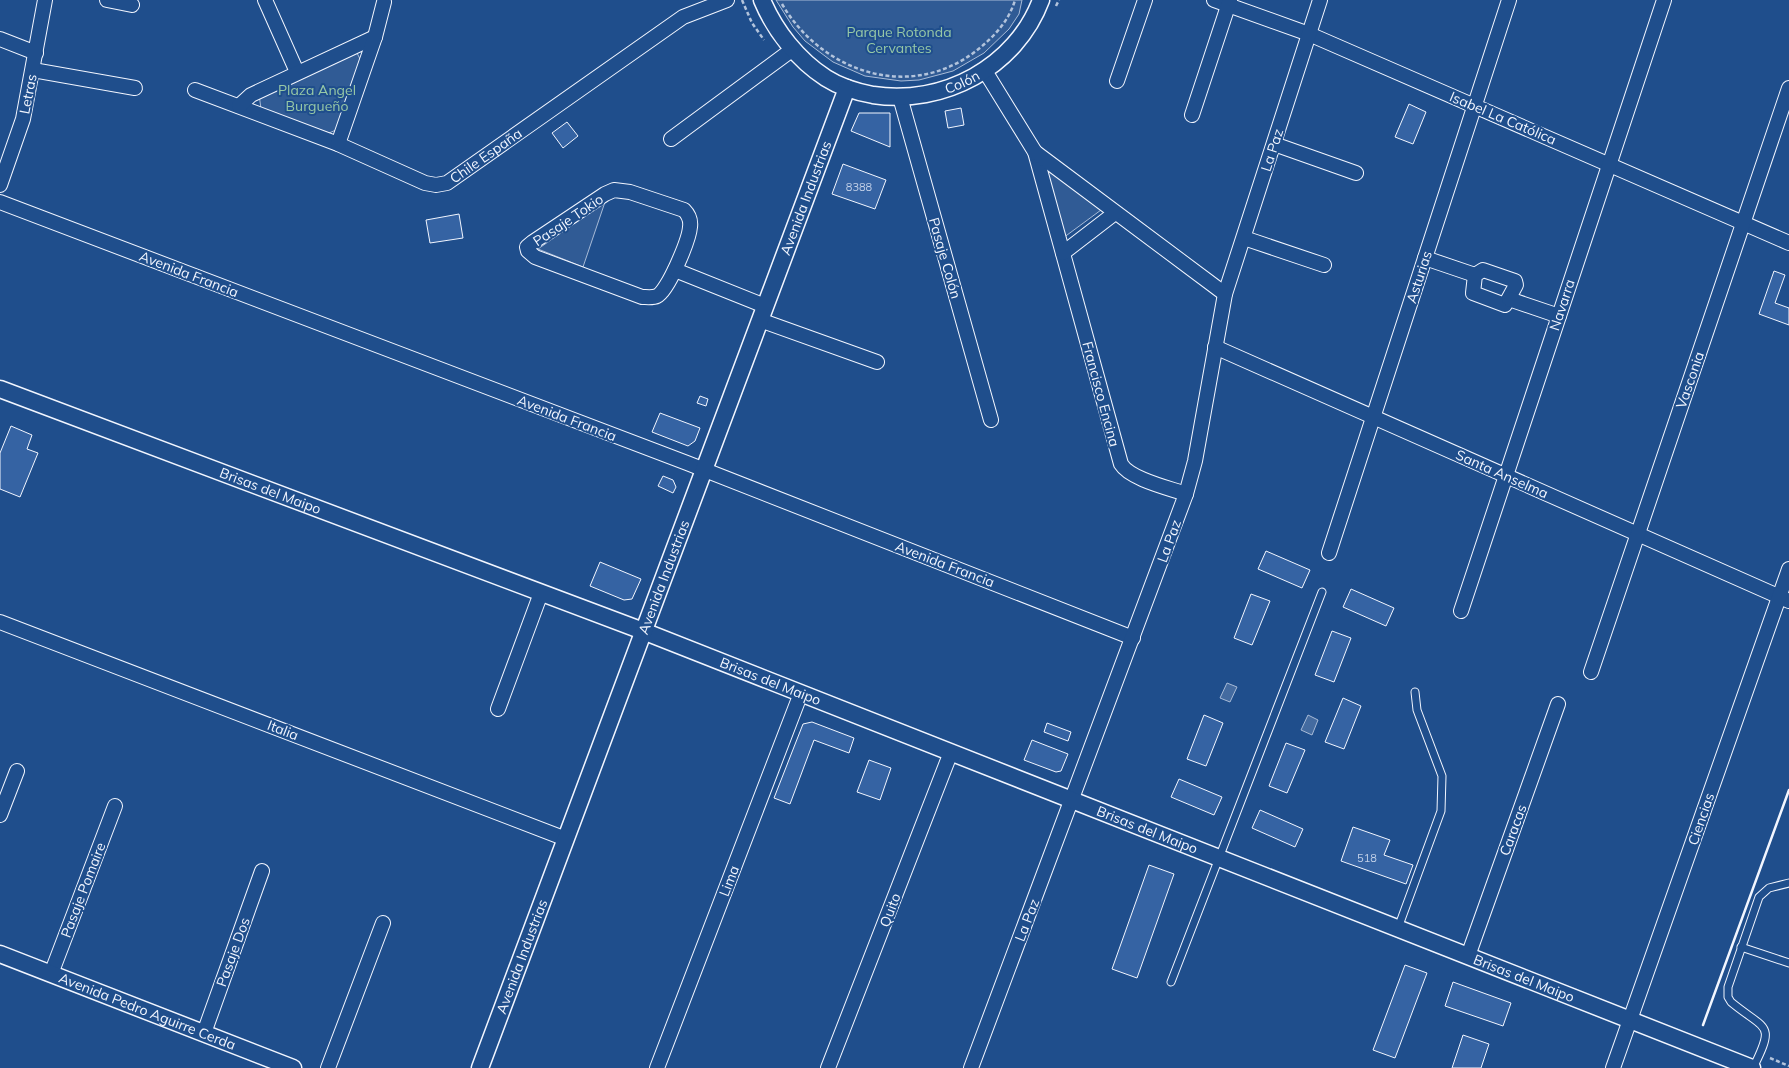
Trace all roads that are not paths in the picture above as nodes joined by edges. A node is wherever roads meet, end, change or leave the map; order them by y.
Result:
1 (46, 0) edge
2 (107, 0) edge
3 (265, 0) edge
4 (727, 0) edge
5 (762, 0) edge
6 (1030, 0) edge
7 (1041, 0) edge
8 (1145, 0) edge
9 (1214, 0) edge
10 (1320, 0) edge
11 (1509, 0) edge
12 (1664, 0) edge
13 (384, 2) dead end
14 (1230, 3) edge
15 (132, 5) dead end
16 (1034, 17) junction
17 (1309, 34) junction
18 (375, 37) junction
19 (0, 40) edge
20 (36, 53) junction
21 (787, 54) junction
22 (33, 70) junction
23 (985, 71) junction
24 (297, 72) junction
25 (1117, 81) dead end
26 (136, 88) dead end
27 (847, 88) junction
28 (1789, 88) edge
29 (195, 90) dead end
30 (900, 97) junction
31 (239, 106) junction
32 (1475, 106) junction
33 (1192, 116) dead end
34 (671, 139) dead end
35 (338, 144) junction
36 (1274, 144) junction
37 (1035, 152) junction
38 (1609, 164) junction
39 (1356, 172) dead end
40 (0, 185) edge
41 (0, 202) edge
42 (1115, 213) junction
43 (1743, 223) junction
44 (1244, 238) junction
45 (1789, 243) edge
46 (1063, 253) junction
47 (1425, 258) junction
48 (1324, 265) dead end
49 (675, 270) junction
50 (1475, 276) junction
51 (1225, 294) junction
52 (1509, 299) junction
53 (763, 313) junction
54 (1559, 316) junction
55 (1215, 347) junction
56 (877, 362) dead end
57 (0, 389) edge
58 (1374, 417) junction
59 (991, 420) dead end
60 (704, 470) junction
61 (1506, 476) junction
62 (1186, 494) junction
63 (1638, 534) junction
64 (1329, 553) dead end
65 (1789, 569) edge
66 (541, 592) junction
67 (1322, 592) dead end
68 (1784, 599) edge
69 (1461, 611) dead end
70 (0, 622) edge
71 (644, 631) junction
72 (1133, 638) junction
73 (1590, 672) dead end
74 (1415, 692) dead end
75 (801, 693) junction
76 (1558, 704) dead end
77 (498, 709) dead end
78 (951, 752) junction
79 (17, 771) dead end
80 (1072, 800) junction
81 (115, 806) dead end
82 (0, 815) edge
83 (566, 839) junction
84 (1219, 858) junction
85 (262, 871) dead end
86 (1789, 883) edge
87 (383, 923) dead end
88 (1398, 928) junction
89 (1741, 947) junction
90 (0, 954) edge
91 (1468, 956) junction
92 (1789, 963) edge
93 (51, 974) junction
94 (1171, 982) dead end
95 (1630, 1020) junction
96 (204, 1033) junction
97 (293, 1068) edge
98 (328, 1068) edge
99 (480, 1068) edge
100 (657, 1068) edge
101 (828, 1068) edge
102 (971, 1068) edge
103 (1613, 1068) edge
104 (1753, 1068) edge

1 - 20 street, Letras
2 - 15 street
3 - 24 street
4 - 35 street, Chile España
5 - 21 street
6 - 16 street
7 - 16 street, Colón
8 - 25 street
9 - 14 street, Isabel La Católica
10 - 17 street, La Paz
11 - 32 street, Asturias
12 - 38 street, Navarra
13 - 18 street
14 - 17 street, Isabel La Católica
14 - 33 street
16 - 23 street, Colón
17 - 32 street, Isabel La Católica
17 - 36 street, La Paz
18 - 24 street
18 - 35 street
19 - 20 street
20 - 22 street, Letras
21 - 27 street
21 - 34 street
22 - 26 street
22 - 40 street, Letras
23 - 30 street, Colón
23 - 37 street, Francisco Encina
24 - 31 street
27 - 30 street, Colón
27 - 53 street, Avenida Industrias
28 - 43 street, Vasconia
29 - 31 street, Chile España
30 - 59 street, Pasaje Colón
31 - 35 street, Chile España
32 - 38 street, Isabel La Católica
32 - 47 street, Asturias
36 - 39 street
36 - 44 street, La Paz
37 - 42 street, Francisco Encina
37 - 46 street, Francisco Encina
38 - 43 street, Isabel La Católica
38 - 54 street, Navarra
41 - 60 street, Avenida Francia
42 - 46 street
42 - 51 street, Francisco Encina
43 - 45 street, Isabel La Católica
43 - 63 street, Vasconia
44 - 48 street
44 - 51 street, La Paz
46 - 62 street, Francisco Encina
47 - 50 street
47 - 58 street, Asturias
49 - 49 street, Pasaje Tokio
49 - 53 street
50 - 52 street
50 - 52 street
51 - 55 street, La Paz
52 - 54 street
53 - 56 street
53 - 60 street, Avenida Industrias
54 - 61 street, Navarra
55 - 58 street, Santa Anselma
55 - 62 street, La Paz
57 - 66 street, Brisas del Maipo
58 - 61 street, Santa Anselma
58 - 64 street, Asturias
60 - 71 street, Avenida Industrias
60 - 72 street, Avenida Francia
61 - 63 street, Santa Anselma
61 - 69 street, Navarra
62 - 72 street, La Paz
63 - 68 street, Santa Anselma
63 - 73 street, Vasconia
65 - 68 street, Ciencias
66 - 71 street, Brisas del Maipo
66 - 77 street
67 - 84 lane
68 - 95 street, Ciencias
70 - 83 street, Italia
71 - 75 street, Brisas del Maipo
71 - 83 street, Avenida Industrias
72 - 80 street, La Paz
74 - 88 lane
75 - 78 street, Brisas del Maipo
75 - 100 street, Lima
76 - 91 street, Caracas
78 - 80 street, Brisas del Maipo
78 - 101 street, Quito
79 - 82 street
80 - 84 street, Brisas del Maipo
80 - 102 street, La Paz
81 - 93 street, Pasaje Pomaire
83 - 99 street, Avenida Industrias
84 - 88 street, Brisas del Maipo
84 - 94 lane
85 - 96 street, Pasaje Dos
86 - 89 lane
87 - 98 street
88 - 91 street, Brisas del Maipo
89 - 92 lane
89 - 104 lane
90 - 93 street, Avenida Pedro Aguirre Cerda
91 - 95 street, Brisas del Maipo
93 - 96 street, Avenida Pedro Aguirre Cerda
95 - 103 street, Ciencias
95 - 104 street, Brisas del Maipo
96 - 97 street, Avenida Pedro Aguirre Cerda

